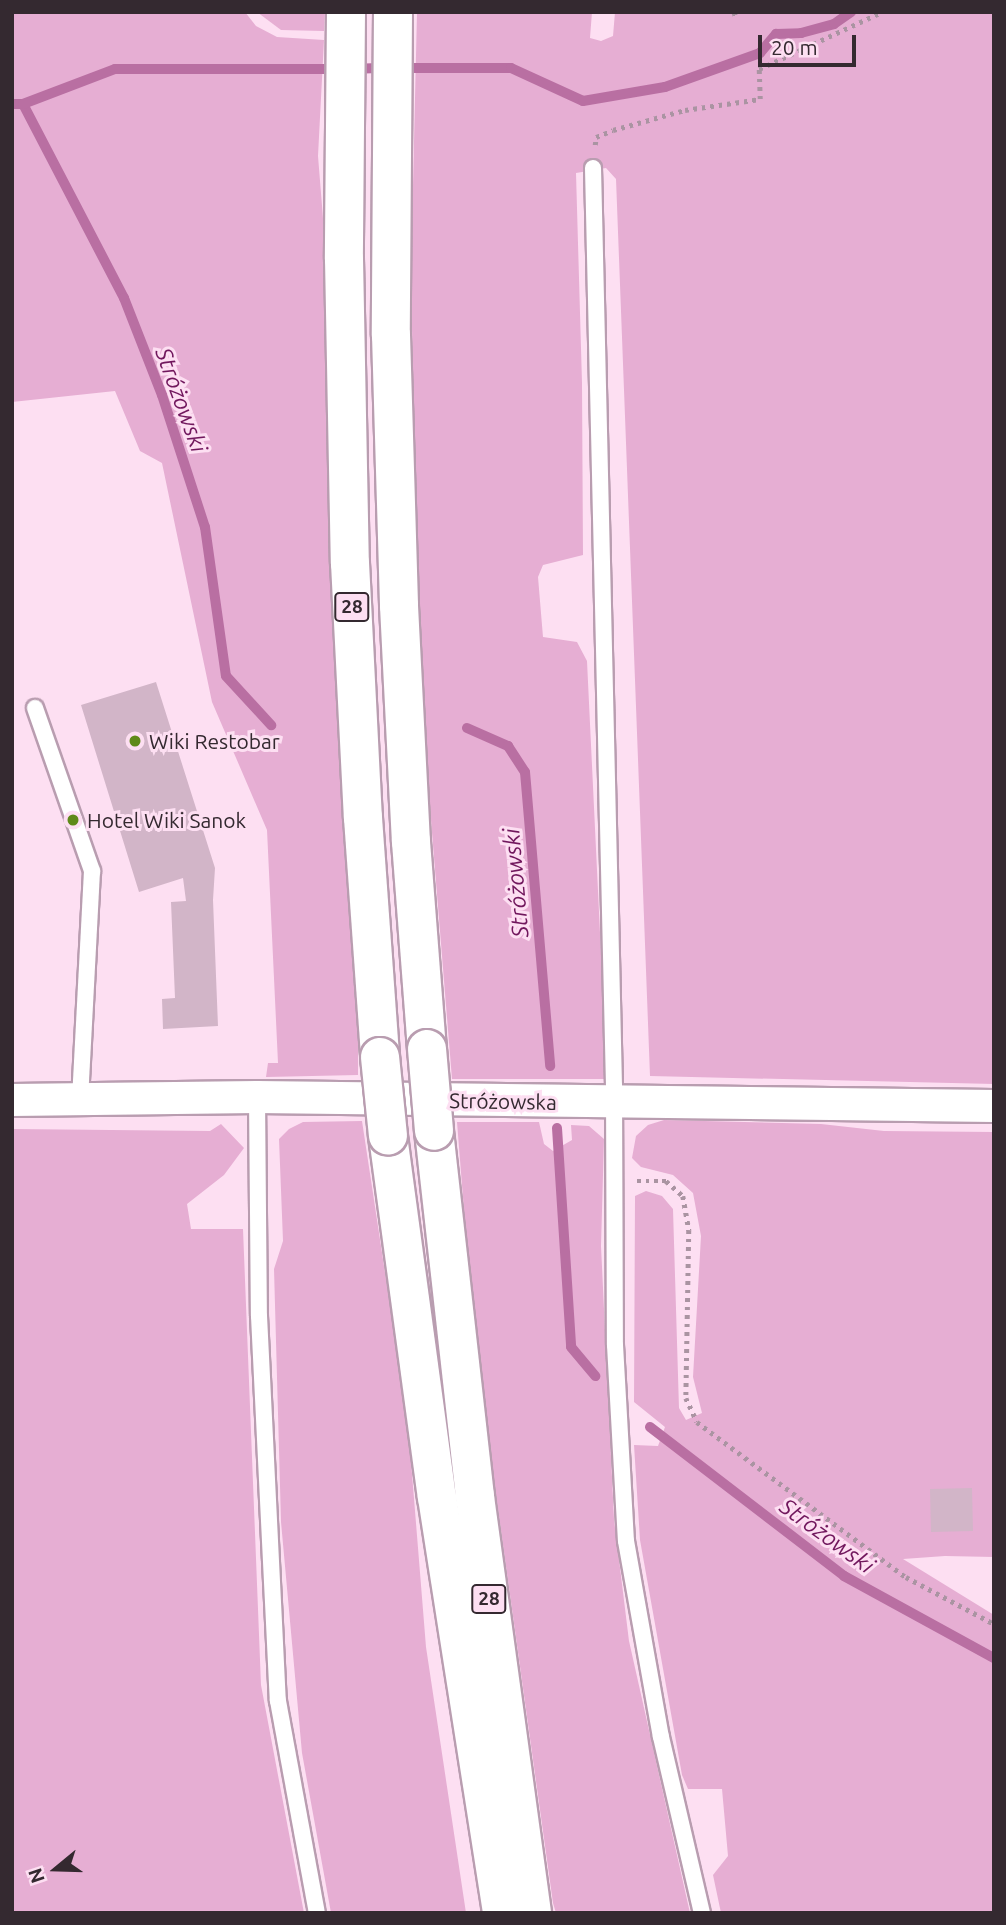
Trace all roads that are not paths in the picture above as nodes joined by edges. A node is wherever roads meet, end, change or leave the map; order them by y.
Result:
1 (346, 12) edge
2 (393, 12) edge
3 (593, 168) road end
4 (35, 708) dead end
5 (257, 1097) junction
6 (12, 1100) edge
7 (80, 1100) junction
8 (614, 1102) junction
9 (994, 1106) edge
10 (317, 1913) edge
11 (502, 1913) edge
12 (532, 1913) edge
13 (702, 1913) edge

1 - 11 main road, 28, bridge
2 - 12 main road, 28, bridge
3 - 8 lane
4 - 7 lane
5 - 7 street, Stróżowska
5 - 8 street, Stróżowska
5 - 10 lane
6 - 7 street, Stróżowska
8 - 9 street, Stróżowska
8 - 13 lane

